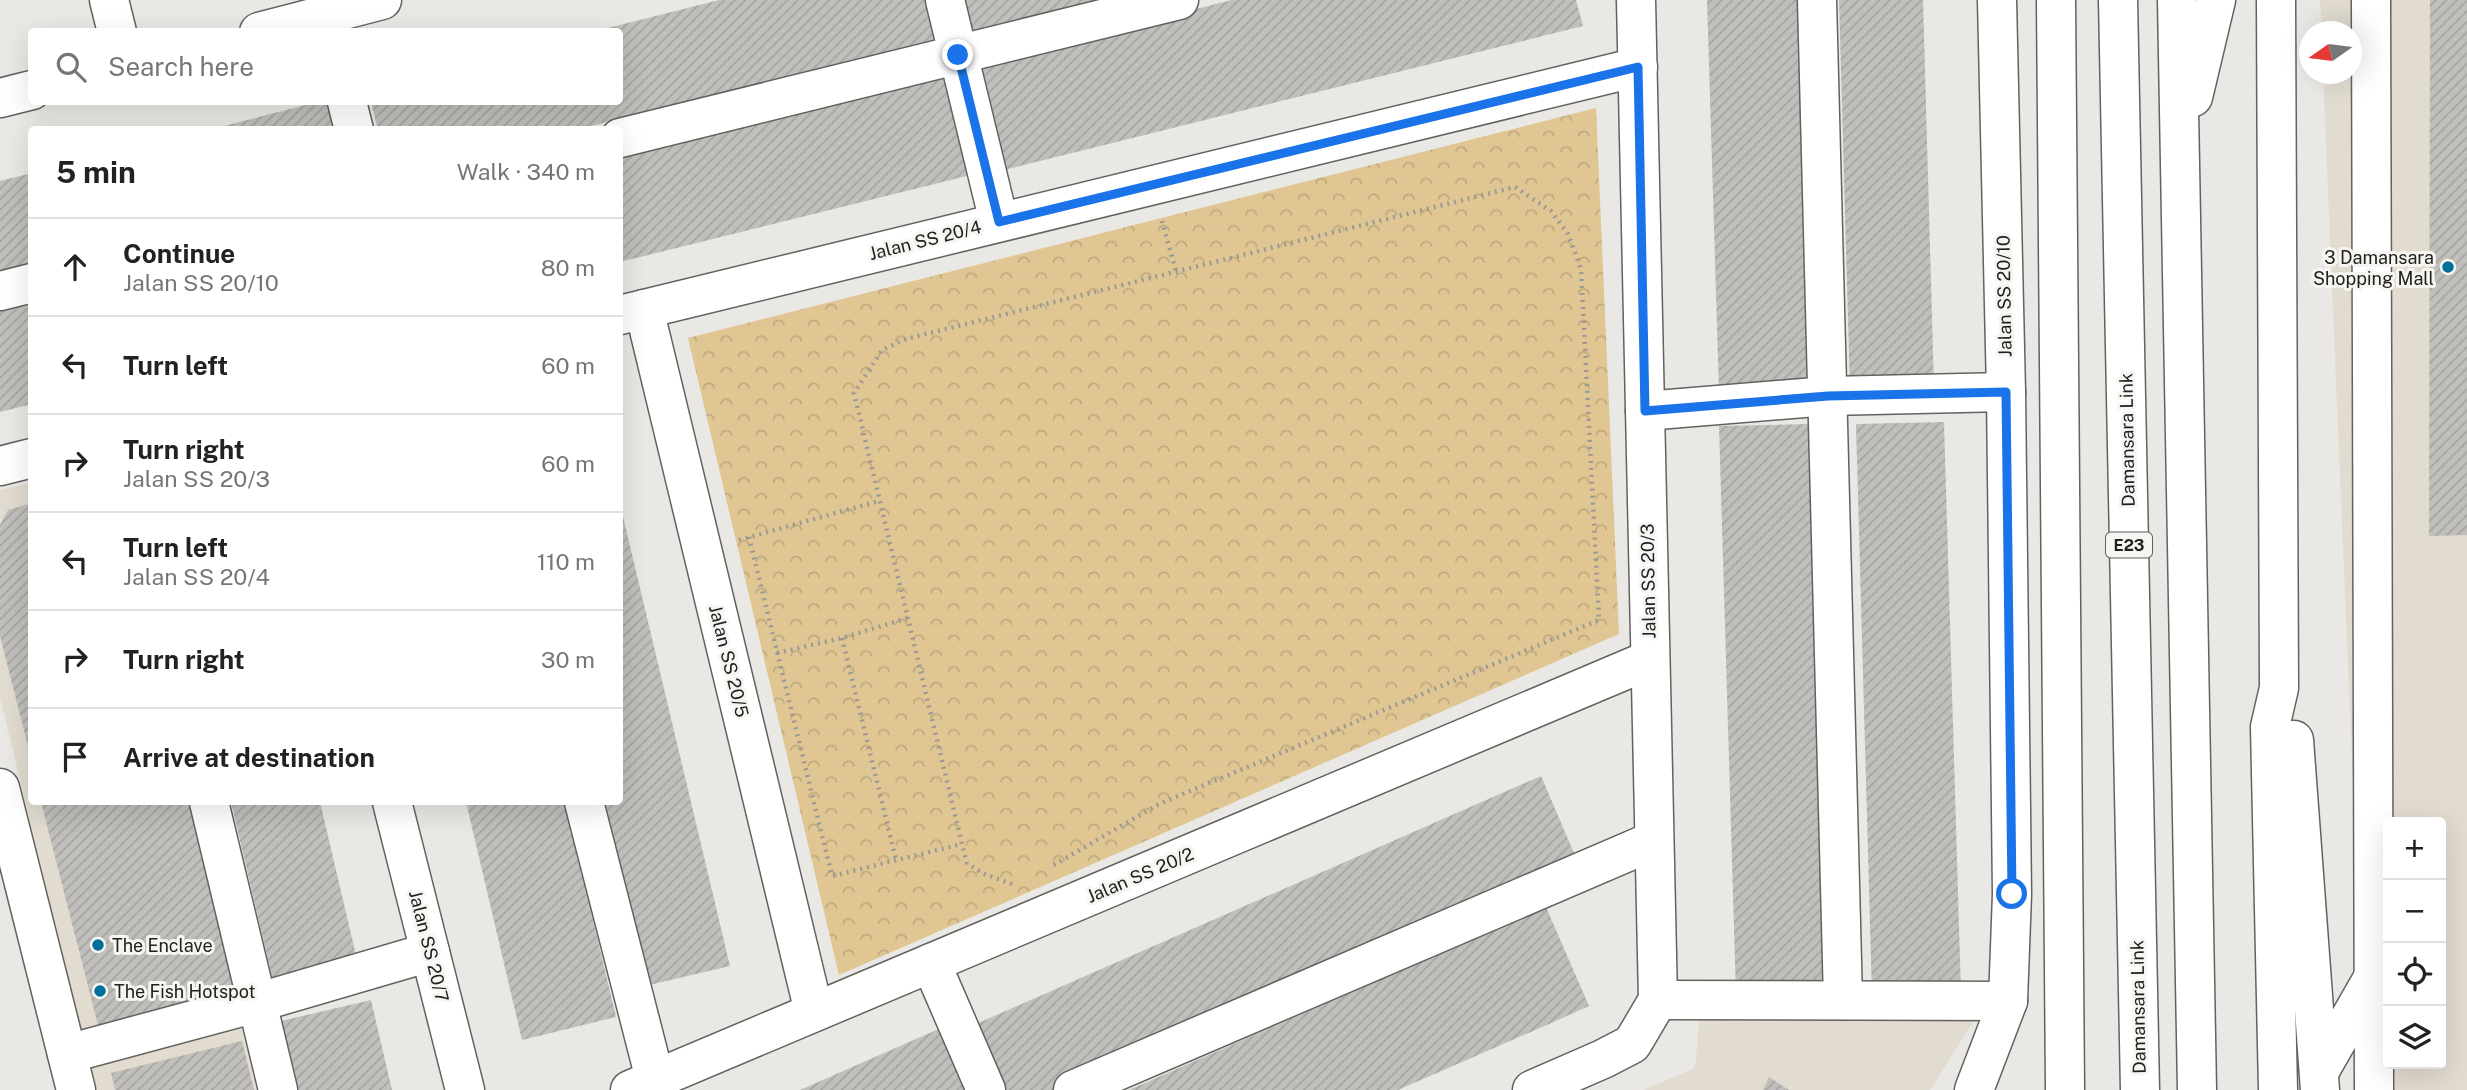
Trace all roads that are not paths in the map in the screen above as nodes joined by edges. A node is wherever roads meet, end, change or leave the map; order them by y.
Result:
1 (109, 0) edge
2 (382, 0) edge
3 (945, 0) edge
4 (1179, 0) edge
5 (1636, 0) edge
6 (1817, 0) edge
7 (1997, 0) edge
8 (2056, 0) edge
9 (2118, 0) edge
10 (2177, 0) edge
11 (2216, 0) edge
12 (2276, 0) edge
13 (2371, 0) edge
14 (327, 23) edge
15 (116, 28) edge
16 (289, 28) edge
17 (958, 55) junction
18 (1638, 67) junction
19 (28, 91) edge
20 (0, 98) edge
21 (347, 105) edge
22 (353, 126) edge
23 (623, 137) edge
24 (2181, 146) junction
25 (999, 222) junction
26 (28, 284) edge
27 (0, 291) edge
28 (632, 312) edge
29 (2006, 392) junction
30 (1828, 396) junction
31 (1645, 411) junction
32 (28, 459) edge
33 (0, 466) edge
34 (1649, 660) junction
35 (2279, 688) junction
36 (0, 788) edge
37 (210, 805) edge
38 (393, 805) edge
39 (585, 805) edge
40 (1653, 841) junction
41 (430, 952) junction
42 (931, 962) junction
43 (2374, 976) junction
44 (1658, 1000) junction
45 (1843, 1000) junction
46 (2007, 1001) junction
47 (256, 1003) junction
48 (2065, 1010) junction
49 (814, 1012) junction
50 (67, 1054) junction
51 (2320, 1081) edge
52 (642, 1085) edge
53 (76, 1090) edge
54 (278, 1090) edge
55 (465, 1090) edge
56 (986, 1090) edge
57 (1073, 1090) edge
58 (1532, 1090) edge
59 (1974, 1090) edge
60 (2045, 1090) edge
61 (2065, 1090) edge
62 (2140, 1090) edge
63 (2197, 1090) edge
64 (2278, 1090) edge
65 (2374, 1090) edge

1 - 15 main road
2 - 14 main road
3 - 17 main road
4 - 17 main road
5 - 18 main road, Jalan SS 20/3
6 - 30 main road
7 - 29 main road, Jalan SS 20/10
8 - 48 main road
9 - 62 main road, Damansara Link / E23
10 - 24 main road
11 - 24 main road
12 - 35 main road
13 - 43 main road
14 - 16 main road
17 - 23 main road
17 - 25 main road
18 - 25 main road, Jalan SS 20/4
18 - 31 main road, Jalan SS 20/3
19 - 20 main road
21 - 22 main road
24 - 63 main road
25 - 28 main road, Jalan SS 20/4
26 - 27 main road
28 - 49 main road, Jalan SS 20/5
29 - 30 main road
29 - 46 main road, Jalan SS 20/10
30 - 31 main road
30 - 45 main road
31 - 34 main road, Jalan SS 20/3
32 - 33 main road
34 - 40 main road, Jalan SS 20/3
34 - 42 main road, Jalan SS 20/2
35 - 51 main road
35 - 64 main road
36 - 50 main road
37 - 47 main road
38 - 41 main road, Jalan SS 20/7
39 - 52 main road
40 - 44 main road, Jalan SS 20/3
40 - 57 main road
41 - 47 main road
41 - 55 main road, Jalan SS 20/7
42 - 49 main road, Jalan SS 20/2
42 - 56 main road
43 - 51 main road
43 - 65 main road
44 - 45 main road
44 - 58 main road
45 - 46 main road
46 - 59 main road, Jalan SS 20/10
47 - 50 main road
47 - 54 main road
48 - 60 main road
48 - 61 main road
49 - 52 main road, Jalan SS 20/2
50 - 53 main road

